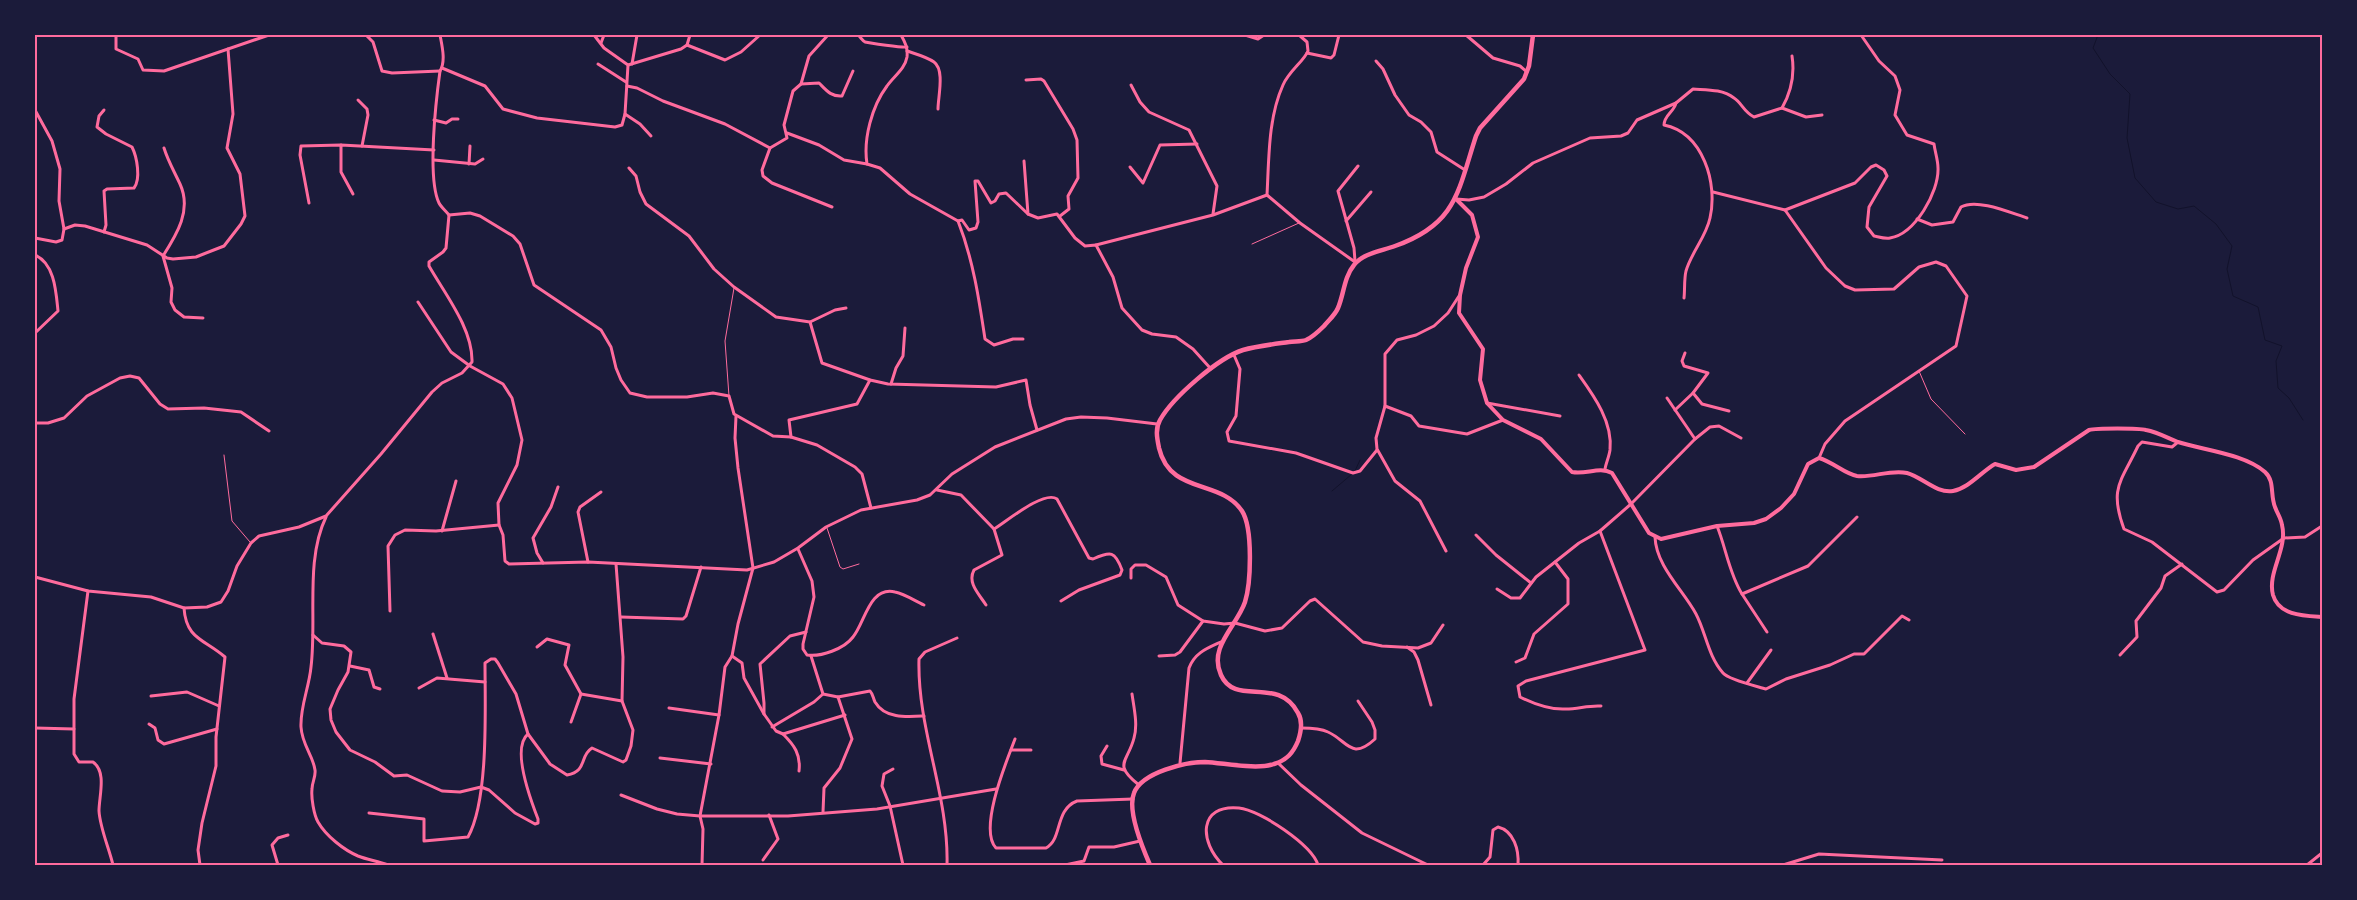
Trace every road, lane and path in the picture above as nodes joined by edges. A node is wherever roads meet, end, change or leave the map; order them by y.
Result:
1 (116, 35) edge
2 (267, 35) edge
3 (366, 35) edge
4 (440, 35) edge
5 (594, 35) edge
6 (604, 35) edge
7 (637, 35) edge
8 (690, 35) edge
9 (760, 35) edge
10 (828, 35) edge
11 (901, 35) edge
12 (1245, 35) edge
13 (1264, 35) edge
14 (1299, 35) edge
15 (1340, 35) edge
16 (1466, 35) edge
17 (1533, 35) edge
18 (1861, 35) edge
19 (859, 36) dead end
20 (601, 44) junction
21 (686, 45) junction
22 (228, 49) junction
23 (907, 49) junction
24 (1307, 53) junction
25 (1792, 56) dead end
26 (1376, 61) dead end
27 (598, 64) dead end
28 (630, 65) junction
29 (441, 69) junction
30 (853, 71) dead end
31 (1527, 72) junction
32 (1026, 80) dead end
33 (626, 84) junction
34 (801, 84) junction
35 (1131, 85) dead end
36 (358, 100) dead end
37 (1676, 103) junction
38 (1782, 108) junction
39 (938, 109) dead end
40 (35, 110) edge
41 (104, 110) dead end
42 (625, 114) junction
43 (1822, 115) dead end
44 (458, 118) dead end
45 (434, 120) junction
46 (787, 134) junction
47 (651, 136) dead end
48 (1196, 144) junction
49 (341, 145) junction
50 (362, 146) junction
51 (470, 146) dead end
52 (164, 148) dead end
53 (770, 148) junction
54 (434, 150) junction
55 (483, 159) dead end
56 (434, 160) junction
57 (1024, 161) dead end
58 (470, 164) junction
59 (868, 164) junction
60 (1358, 166) dead end
61 (1130, 167) dead end
62 (629, 168) dead end
63 (1465, 170) junction
64 (1371, 192) dead end
65 (1713, 192) junction
66 (353, 194) dead end
67 (1267, 195) junction
68 (1456, 199) junction
69 (309, 203) dead end
70 (832, 207) dead end
71 (1785, 210) junction
72 (1028, 214) junction
73 (449, 215) junction
74 (1213, 215) junction
75 (1060, 216) junction
76 (2027, 218) dead end
77 (1918, 219) junction
78 (958, 221) junction
79 (1346, 221) junction
80 (1300, 223) junction
81 (64, 229) junction
82 (104, 232) junction
83 (35, 238) edge
84 (1252, 244) dead end
85 (1096, 245) junction
86 (35, 255) edge
87 (163, 256) junction
88 (1355, 262) junction
89 (734, 287) junction
90 (1460, 295) junction
91 (1684, 298) dead end
92 (418, 302) dead end
93 (846, 308) dead end
94 (203, 318) dead end
95 (810, 322) junction
96 (905, 328) dead end
97 (35, 333) edge
98 (1023, 339) dead end
99 (1686, 353) dead end
100 (1234, 355) junction
101 (470, 366) junction
102 (1212, 370) junction
103 (1919, 370) junction
104 (1579, 376) dead end
105 (870, 380) junction
106 (891, 384) junction
107 (1693, 394) junction
108 (729, 396) junction
109 (1667, 398) dead end
110 (1487, 403) junction
111 (1384, 406) junction
112 (1675, 410) junction
113 (1729, 411) dead end
114 (736, 416) junction
115 (1560, 416) dead end
116 (1503, 420) junction
117 (35, 422) edge
118 (1157, 424) junction
119 (1037, 430) junction
120 (269, 431) dead end
121 (1965, 434) dead end
122 (791, 437) junction
123 (1741, 438) dead end
124 (1695, 439) junction
125 (2178, 442) junction
126 (1377, 449) junction
127 (224, 454) dead end
128 (1819, 458) junction
129 (1605, 469) junction
130 (456, 481) dead end
131 (558, 487) dead end
132 (937, 490) junction
133 (601, 492) dead end
134 (1631, 504) junction
135 (871, 508) junction
136 (326, 516) junction
137 (1857, 517) dead end
138 (499, 525) junction
139 (1717, 526) junction
140 (2322, 526) edge
141 (826, 527) junction
142 (994, 529) junction
143 (442, 531) junction
144 (1600, 531) junction
145 (1476, 535) dead end
146 (1655, 537) junction
147 (2284, 538) junction
148 (251, 543) junction
149 (798, 548) junction
150 (1446, 551) dead end
151 (588, 562) junction
152 (1555, 562) junction
153 (544, 563) junction
154 (616, 564) junction
155 (859, 564) dead end
156 (2182, 564) junction
157 (701, 568) junction
158 (753, 568) junction
159 (35, 577) edge
160 (1131, 578) dead end
161 (1531, 583) junction
162 (1497, 589) dead end
163 (88, 591) junction
164 (1742, 594) junction
165 (1061, 601) dead end
166 (924, 605) dead end
167 (986, 605) dead end
168 (184, 608) junction
169 (390, 611) dead end
170 (621, 617) junction
171 (2322, 617) edge
172 (1909, 620) dead end
173 (1203, 621) junction
174 (1235, 623) junction
175 (1442, 625) dead end
176 (806, 632) junction
177 (1767, 632) dead end
178 (434, 634) dead end
179 (313, 635) junction
180 (958, 638) dead end
181 (1222, 642) junction
182 (537, 646) dead end
183 (1407, 647) junction
184 (1771, 650) dead end
185 (2120, 655) dead end
186 (732, 656) junction
187 (811, 656) junction
188 (1159, 656) dead end
189 (1516, 662) dead end
190 (350, 666) junction
191 (447, 678) junction
192 (485, 682) junction
193 (1747, 683) junction
194 (419, 688) dead end
195 (380, 689) dead end
196 (581, 694) junction
197 (823, 694) junction
198 (1132, 694) dead end
199 (151, 696) dead end
200 (838, 697) junction
201 (622, 701) junction
202 (1358, 701) dead end
203 (1431, 705) dead end
204 (219, 706) junction
205 (1601, 706) dead end
206 (669, 708) dead end
207 (764, 714) junction
208 (720, 715) junction
209 (845, 715) junction
210 (924, 716) junction
211 (571, 722) dead end
212 (149, 724) dead end
213 (772, 727) junction
214 (35, 728) edge
215 (1301, 728) junction
216 (74, 729) junction
217 (217, 730) junction
218 (528, 734) junction
219 (783, 734) junction
220 (1016, 739) dead end
221 (1107, 746) dead end
222 (1011, 750) junction
223 (1031, 750) dead end
224 (660, 758) dead end
225 (1278, 763) junction
226 (711, 764) junction
227 (1180, 764) junction
228 (893, 769) dead end
229 (1124, 770) junction
230 (799, 771) dead end
231 (1139, 785) junction
232 (481, 787) junction
233 (996, 788) junction
234 (621, 795) dead end
235 (942, 797) junction
236 (1133, 799) junction
237 (890, 806) junction
238 (823, 812) junction
239 (370, 813) dead end
240 (769, 815) junction
241 (700, 816) junction
242 (288, 835) dead end
243 (1140, 840) junction
244 (2322, 853) edge
245 (763, 860) dead end
246 (1942, 860) dead end
247 (113, 865) edge
248 (200, 865) edge
249 (278, 865) edge
250 (388, 865) edge
251 (702, 865) edge
252 (903, 865) edge
253 (947, 865) edge
254 (1065, 865) edge
255 (1150, 865) edge
256 (1224, 865) edge
257 (1318, 865) edge
258 (1428, 865) edge
259 (1484, 865) edge
260 (1518, 865) edge
261 (1783, 865) edge
262 (2307, 865) edge

1 - 22 street
2 - 22 street
3 - 29 street
4 - 29 street
5 - 20 street
6 - 20 street
7 - 28 street
8 - 21 street
9 - 21 street
10 - 34 street
11 - 23 street
12 - 13 street
14 - 24 street
15 - 24 street
16 - 31 street
17 - 31 main road
18 - 77 street
19 - 23 street
20 - 28 street
21 - 28 street
22 - 87 street
23 - 39 street
23 - 59 street
24 - 67 street
25 - 38 street
26 - 63 street
27 - 33 street
28 - 33 street
29 - 42 street
29 - 45 street
30 - 34 street
31 - 63 main road
32 - 75 street
33 - 42 street
33 - 53 street
34 - 46 street
35 - 48 street
36 - 50 street
37 - 38 street
37 - 65 street
37 - 68 street
38 - 43 street
40 - 81 street
41 - 82 street
42 - 47 street
44 - 45 street
45 - 54 street
46 - 53 street
46 - 59 street
48 - 61 street
48 - 74 street
49 - 50 street
49 - 66 street
49 - 69 street
50 - 54 street
51 - 58 street
52 - 87 street
53 - 70 street
54 - 56 street
55 - 58 street
56 - 58 street
56 - 73 street
57 - 72 street
59 - 78 street
60 - 79 street
62 - 89 street
63 - 68 main road
64 - 79 street
65 - 71 street
65 - 91 street
67 - 74 street
67 - 80 street
68 - 88 main road
68 - 90 street
71 - 77 street
71 - 103 street
72 - 75 street
72 - 78 street
73 - 101 street
73 - 108 street
74 - 85 street
75 - 85 street
76 - 77 street
78 - 98 street
79 - 88 street
80 - 84 lane
80 - 88 street
81 - 82 street
81 - 83 street
82 - 87 street
85 - 102 street
86 - 97 street
87 - 94 street
88 - 100 main road
89 - 95 street
89 - 108 lane
90 - 110 street
90 - 111 street
92 - 101 street
93 - 95 street
95 - 105 street
96 - 106 street
99 - 107 street
100 - 102 main road
100 - 126 street
101 - 136 street
101 - 138 street
102 - 118 main road
103 - 121 lane
103 - 128 street
104 - 129 street
105 - 106 street
105 - 122 street
106 - 119 street
107 - 112 street
107 - 113 street
108 - 114 street
109 - 112 street
110 - 115 street
110 - 116 street
111 - 116 street
111 - 126 street
112 - 124 street
114 - 122 street
114 - 158 street
116 - 129 street
117 - 120 street
118 - 119 street
118 - 174 main road
119 - 132 street
122 - 135 street
123 - 124 street
124 - 134 street
125 - 128 street
125 - 147 street
125 - 156 street
126 - 150 street
127 - 148 lane
128 - 139 street
129 - 134 street
130 - 143 street
131 - 153 street
132 - 135 street
132 - 142 street
133 - 151 street
134 - 144 street
134 - 146 street
135 - 141 street
136 - 148 street
136 - 179 street
137 - 164 street
138 - 143 street
138 - 153 street
139 - 146 street
139 - 164 street
140 - 147 street
141 - 149 street
141 - 155 lane
142 - 165 street
142 - 167 street
143 - 169 street
144 - 152 street
144 - 205 street
145 - 161 street
146 - 193 street
147 - 156 street
147 - 171 street
148 - 168 street
149 - 158 street
149 - 176 street
151 - 153 street
151 - 154 street
152 - 161 street
152 - 189 street
154 - 157 street
154 - 170 street
156 - 185 street
157 - 158 street
157 - 170 street
158 - 186 street
159 - 163 street
160 - 173 street
161 - 162 street
163 - 168 street
163 - 216 street
164 - 177 street
166 - 187 street
168 - 204 street
170 - 201 street
172 - 193 street
173 - 174 street
173 - 188 street
174 - 181 main road
174 - 183 street
175 - 183 street
176 - 187 street
176 - 207 street
178 - 191 street
179 - 190 street
179 - 250 street
180 - 210 street
181 - 215 main road
181 - 227 street
182 - 196 street
183 - 203 street
184 - 193 street
186 - 207 street
186 - 208 street
187 - 197 street
190 - 195 street
190 - 232 street
191 - 192 street
191 - 194 street
192 - 218 street
192 - 232 street
196 - 201 street
196 - 211 street
197 - 200 street
197 - 213 street
198 - 229 street
199 - 204 street
200 - 209 street
200 - 210 street
201 - 218 street
202 - 215 street
204 - 217 street
206 - 208 street
207 - 213 street
208 - 226 street
209 - 219 street
209 - 238 street
210 - 235 street
212 - 217 street
213 - 219 street
214 - 216 street
215 - 225 main road
216 - 247 street
217 - 248 street
218 - 232 street
219 - 230 street
220 - 222 street
221 - 229 street
222 - 223 street
222 - 233 street
224 - 226 street
225 - 227 main road
225 - 258 street
226 - 241 street
227 - 231 main road
228 - 237 street
229 - 231 street
231 - 236 main road
232 - 239 street
233 - 235 street
233 - 236 street
234 - 241 street
235 - 237 street
235 - 253 street
236 - 243 main road
237 - 238 street
237 - 252 street
238 - 240 street
240 - 241 street
240 - 245 street
241 - 251 street
242 - 249 street
243 - 254 street
243 - 255 main road
244 - 262 street
246 - 261 street
256 - 257 street
259 - 260 street

